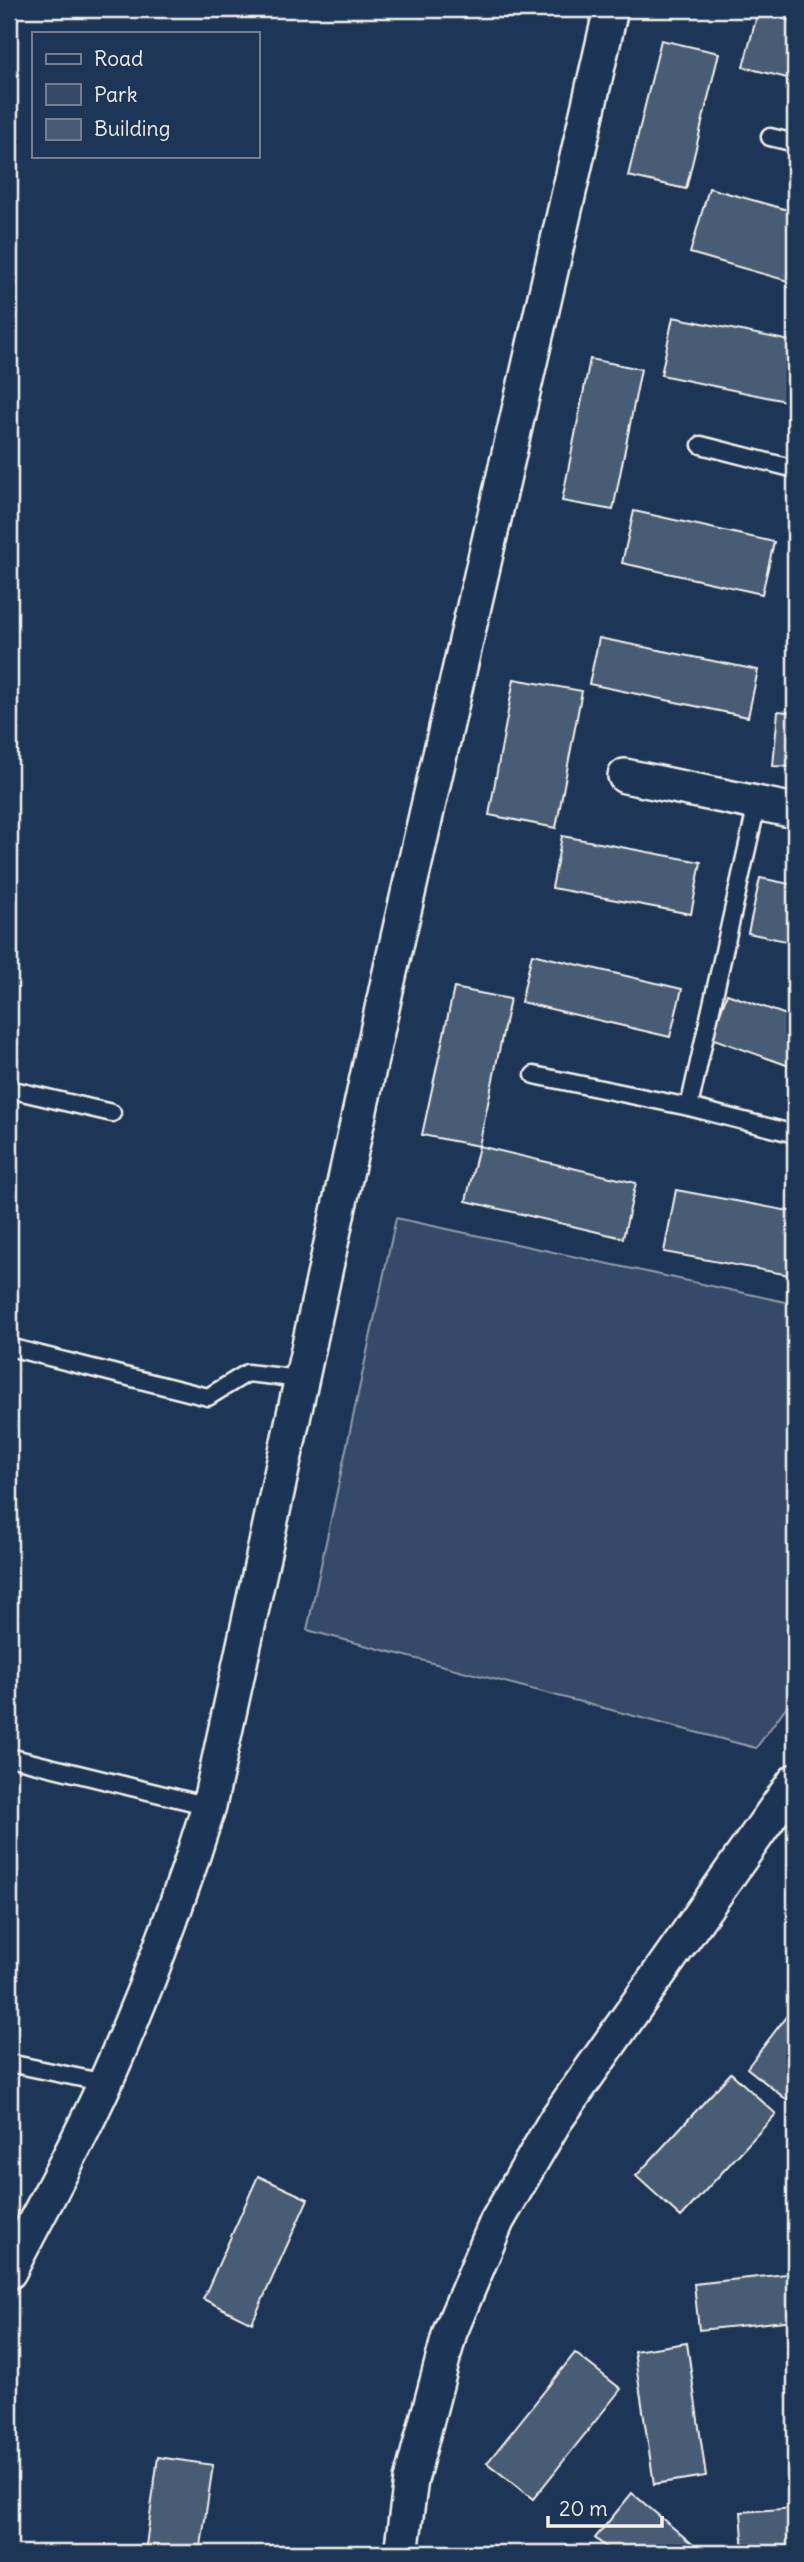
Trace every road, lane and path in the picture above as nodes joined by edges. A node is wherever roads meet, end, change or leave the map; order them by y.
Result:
1 (611, 9) edge
2 (770, 137) dead end
3 (795, 143) edge
4 (701, 445) dead end
5 (795, 469) edge
6 (625, 776) dead end
7 (757, 804) junction
8 (795, 811) edge
9 (534, 1075) dead end
10 (9, 1089) edge
11 (689, 1107) junction
12 (112, 1113) dead end
13 (795, 1134) edge
14 (9, 1347) edge
15 (302, 1379) junction
16 (9, 1757) edge
17 (795, 1781) edge
18 (209, 1806) junction
19 (9, 2063) edge
20 (105, 2083) junction
21 (9, 2272) edge
22 (401, 2553) edge

1 - 15 street
2 - 3 lane
4 - 5 lane
6 - 7 street
7 - 8 street
7 - 11 lane
9 - 11 lane
10 - 12 lane
11 - 13 lane
14 - 15 lane
15 - 18 street
16 - 18 lane
17 - 22 street
18 - 20 street
19 - 20 lane
20 - 21 street

